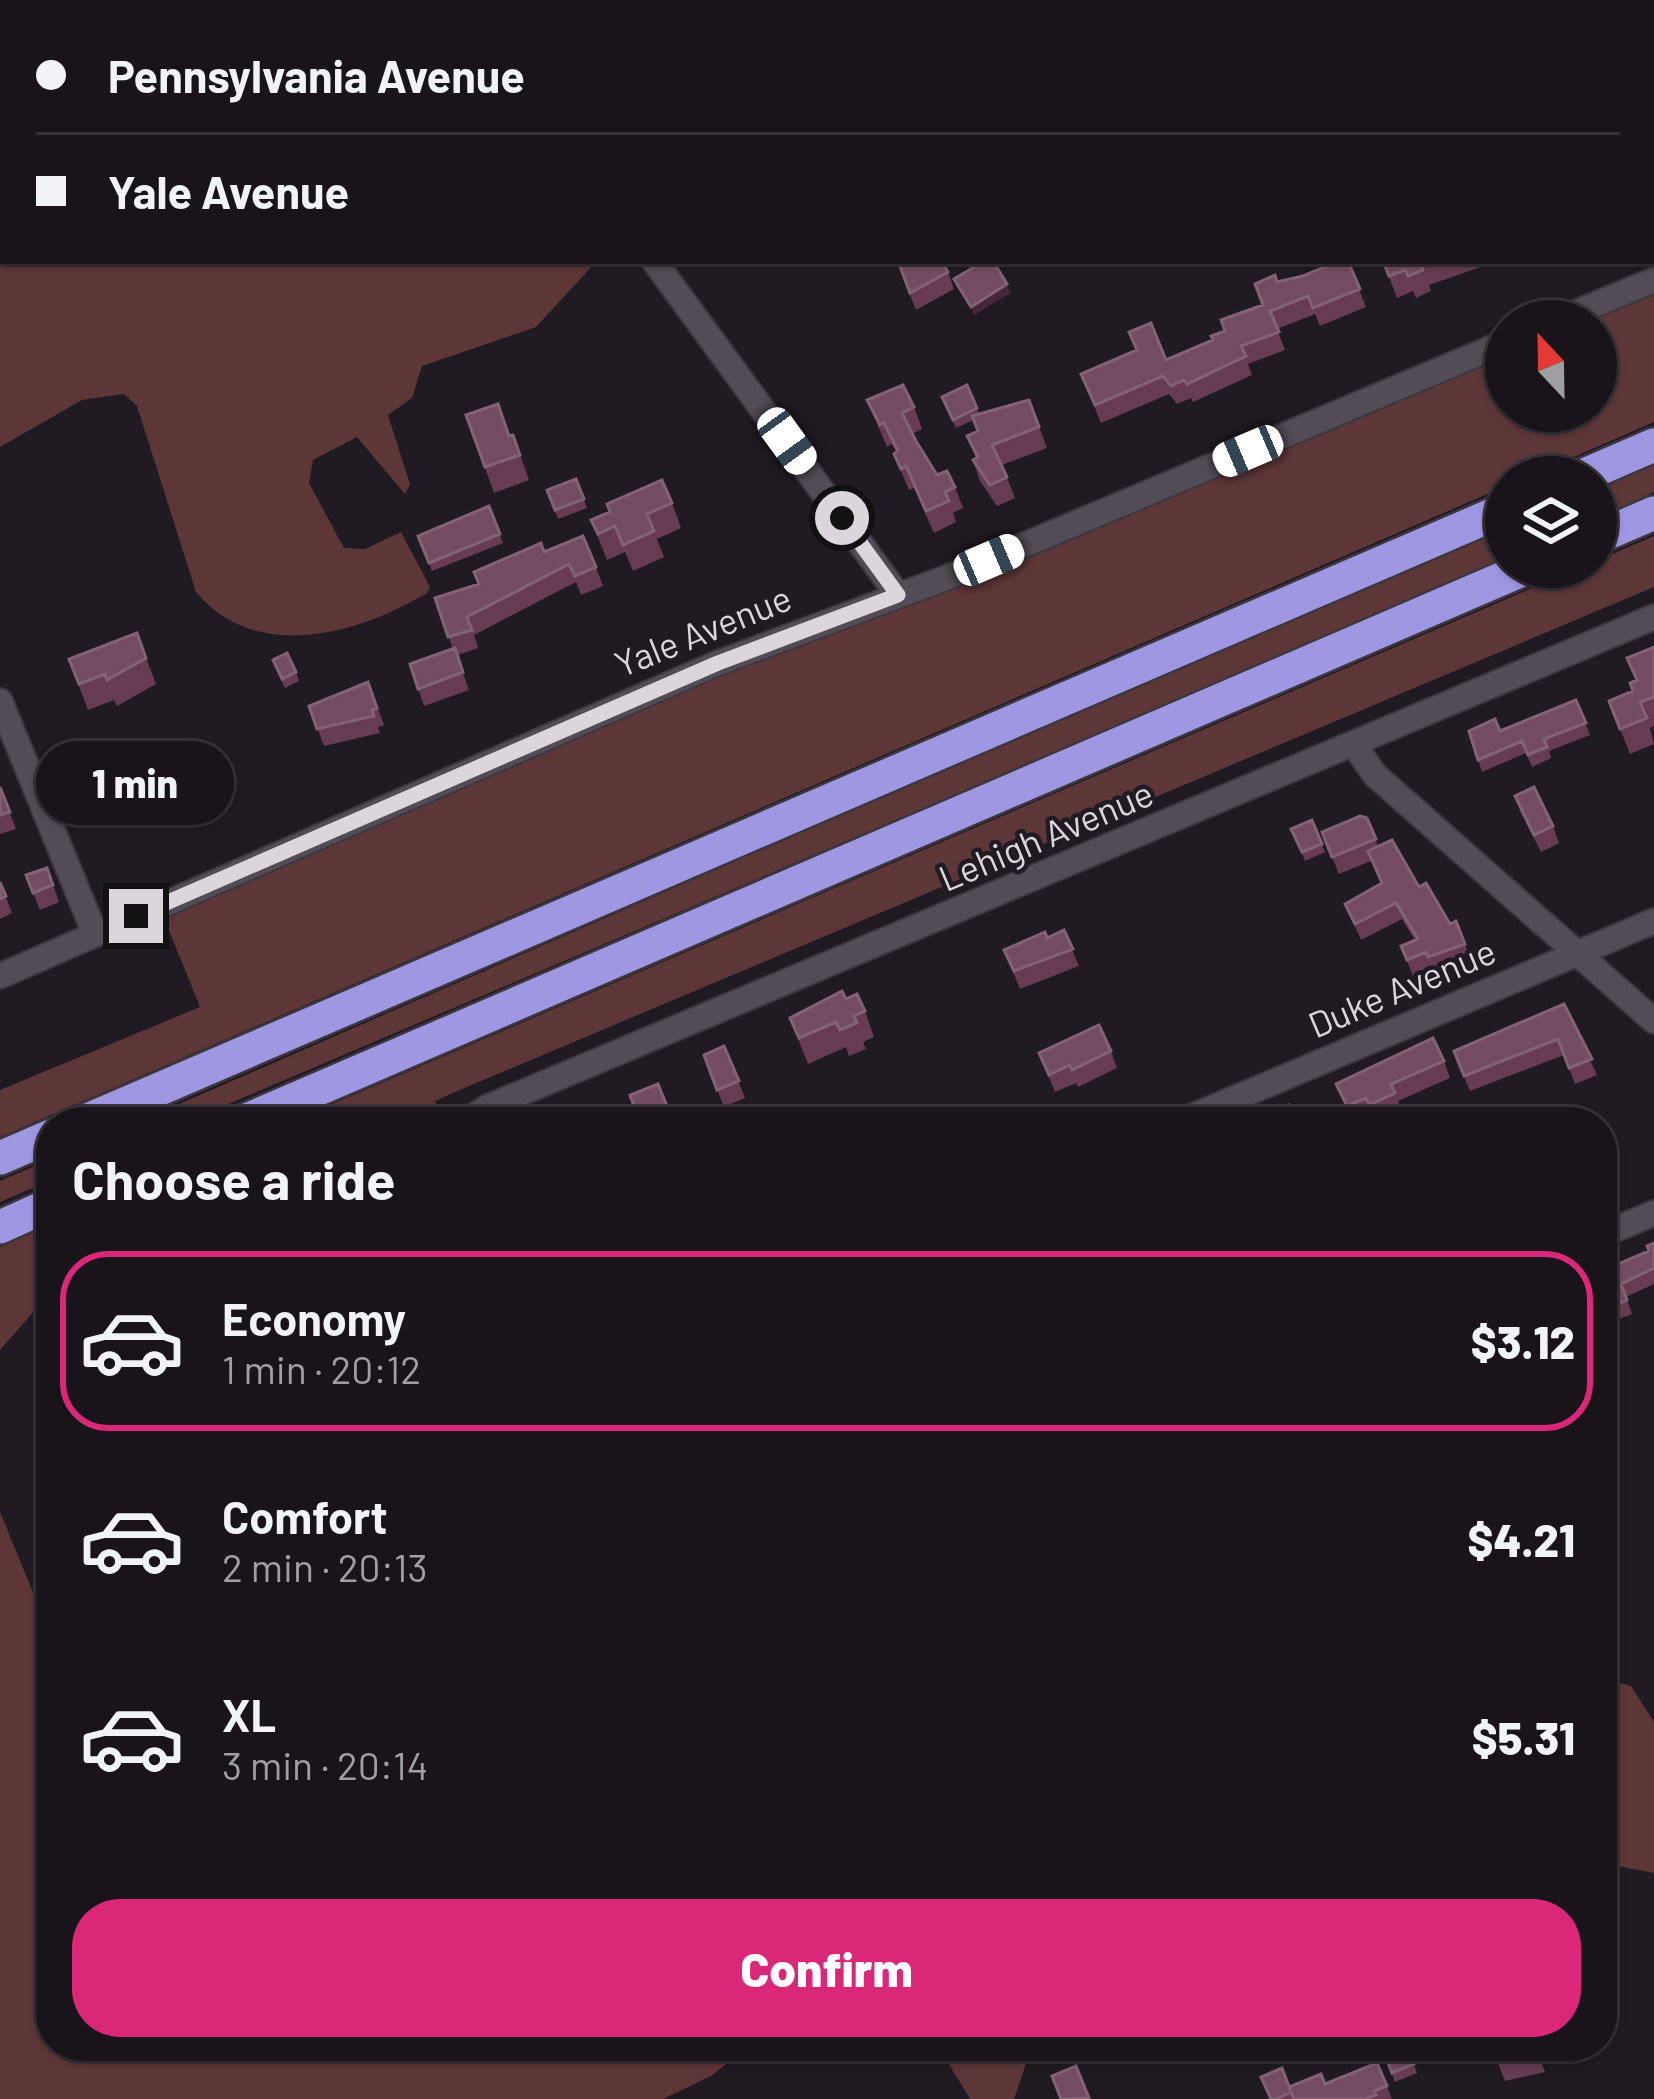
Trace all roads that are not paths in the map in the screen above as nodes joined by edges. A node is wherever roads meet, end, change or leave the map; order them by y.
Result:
1 (656, 264) edge
2 (1654, 280) edge
3 (1606, 300) edge
4 (1485, 351) edge
5 (1654, 445) edge
6 (1617, 461) edge
7 (1654, 513) edge
8 (1485, 518) edge
9 (1617, 529) edge
10 (1485, 586) edge
11 (898, 595) junction
12 (1654, 617) edge
13 (0, 701) edge
14 (6, 735) edge
15 (1354, 745) junction
16 (1654, 921) edge
17 (95, 934) junction
18 (1576, 953) junction
19 (0, 976) edge
20 (1654, 1021) edge
21 (118, 1107) edge
22 (277, 1107) edge
23 (499, 1107) edge
24 (1214, 1107) edge
25 (36, 1142) edge
26 (0, 1158) edge
27 (36, 1210) edge
28 (1654, 1213) edge
29 (0, 1226) edge
30 (1617, 1229) edge

1 - 11 street
2 - 3 street
4 - 11 street, Yale Avenue
5 - 6 highway
7 - 9 highway
8 - 21 highway
10 - 22 highway
11 - 17 street, Yale Avenue
12 - 15 street, Lehigh Avenue
13 - 14 street
14 - 17 street
15 - 18 street
15 - 23 street, Lehigh Avenue
16 - 18 street, Duke Avenue
17 - 19 street, Yale Avenue
18 - 20 street
18 - 24 street, Duke Avenue
25 - 26 highway
27 - 29 highway
28 - 30 street

